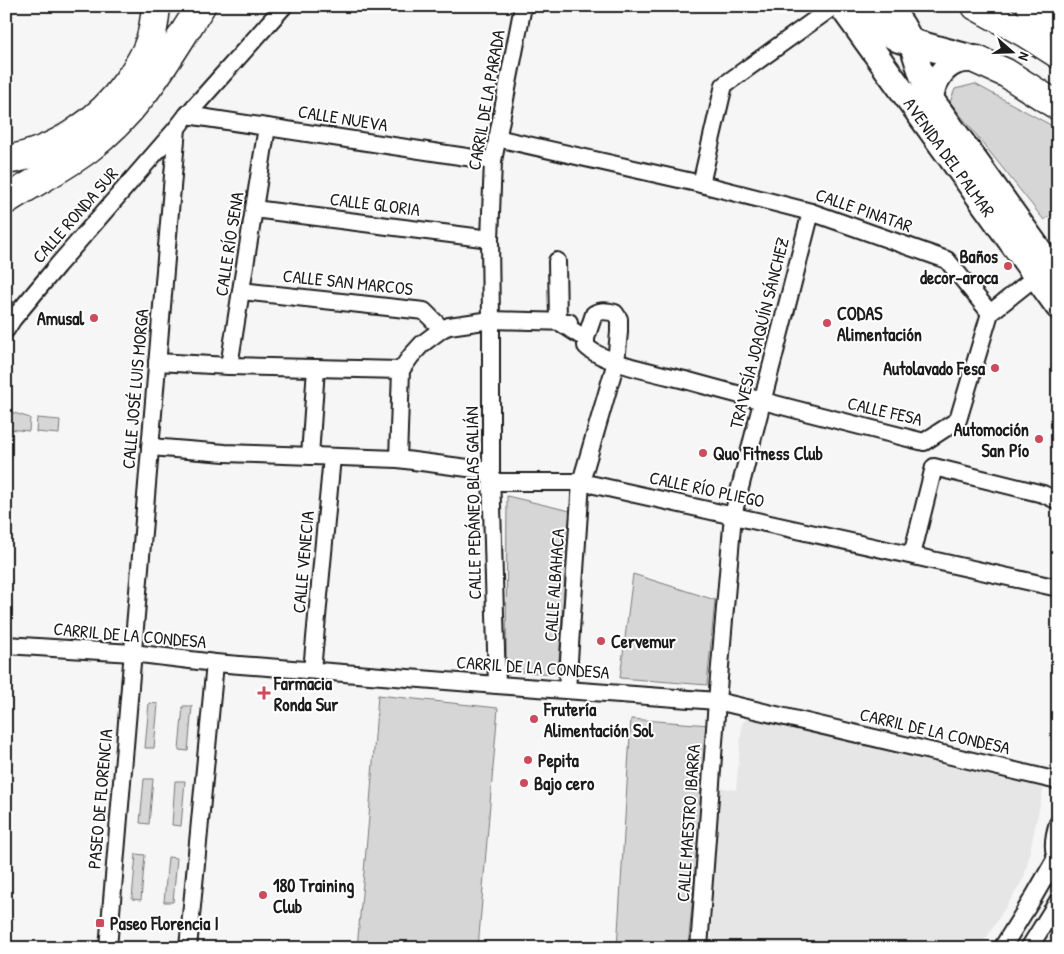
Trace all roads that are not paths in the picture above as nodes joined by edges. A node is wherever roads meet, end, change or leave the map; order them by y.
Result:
1 (156, 6) edge
2 (201, 6) edge
3 (284, 6) edge
4 (523, 6) edge
5 (834, 6) edge
6 (841, 6) edge
7 (849, 6) edge
8 (886, 6) edge
9 (976, 6) edge
10 (1031, 6) edge
11 (1058, 23) edge
12 (912, 43) junction
13 (1058, 54) edge
14 (977, 60) junction
15 (931, 98) junction
16 (1058, 106) edge
17 (187, 115) junction
18 (267, 127) junction
19 (177, 128) junction
20 (497, 138) junction
21 (6, 160) edge
22 (493, 161) junction
23 (701, 184) junction
24 (6, 200) edge
25 (254, 209) junction
26 (810, 212) junction
27 (490, 239) junction
28 (557, 261) dead end
29 (1048, 273) edge
30 (241, 291) junction
31 (1058, 307) edge
32 (990, 312) junction
33 (491, 320) junction
34 (558, 321) junction
35 (442, 329) junction
36 (6, 330) edge
37 (588, 330) junction
38 (157, 362) junction
39 (616, 362) junction
40 (229, 366) junction
41 (316, 368) junction
42 (401, 370) junction
43 (762, 401) junction
44 (150, 447) junction
45 (310, 456) junction
46 (332, 457) junction
47 (398, 459) junction
48 (492, 477) junction
49 (581, 482) junction
50 (1058, 502) edge
51 (733, 515) junction
52 (912, 555) junction
53 (1058, 588) edge
54 (6, 645) edge
55 (132, 654) junction
56 (215, 663) junction
57 (312, 670) junction
58 (497, 685) junction
59 (567, 690) junction
60 (717, 701) junction
61 (1055, 782) edge
62 (1058, 823) edge
63 (1057, 860) edge
64 (1058, 902) edge
65 (108, 948) edge
66 (188, 948) edge
67 (699, 948) edge
68 (1002, 948) edge
69 (1029, 948) edge

1 - 21 highway
2 - 24 highway
3 - 17 street, CALLE RONDA SUR
4 - 20 street, CARRIL DE LA PARADA
5 - 23 street
6 - 29 main road, AVENIDA DEL PALMAR
7 - 12 main road
8 - 12 main road, AVENIDA DEL PALMAR
9 - 13 highway
10 - 11 highway
12 - 14 main road
12 - 15 main road, AVENIDA DEL PALMAR
14 - 15 main road
14 - 16 highway
15 - 29 main road, AVENIDA DEL PALMAR
17 - 18 street, CALLE NUEVA
17 - 19 street, CALLE RONDA SUR
18 - 22 street, CALLE NUEVA
18 - 25 street, CALLE RÍO SENA
19 - 36 street, CALLE RONDA SUR
19 - 38 street, CALLE JOSÉ LUIS MORGA
20 - 22 street, CARRIL DE LA PARADA
20 - 23 street, CALLE PINATAR
22 - 27 street, CARRIL DE LA PARADA
23 - 26 street, CALLE PINATAR
25 - 27 street, CALLE GLORIA
25 - 30 street, CALLE RÍO SENA
26 - 32 street, CALLE PINATAR
26 - 43 street, TRAVESÍA JOAQUÍN SÁNCHEZ
27 - 33 street, CARRIL DE LA PARADA
28 - 34 street
29 - 31 main road, AVENIDA DEL PALMAR
29 - 32 street
30 - 35 street, CALLE SAN MARCOS
30 - 40 street, CALLE RÍO SENA
32 - 43 street, CALLE FESA
33 - 34 street
33 - 35 street
33 - 48 street, CALLE PEDÁNEO BLAS GALIÁN
34 - 37 street, CALLE FESA
35 - 42 street
37 - 39 street, CALLE FESA
37 - 39 street, CALLE ALBAHACA
38 - 40 street
38 - 44 street, CALLE JOSÉ LUIS MORGA
39 - 43 street, CALLE FESA
39 - 49 street, CALLE ALBAHACA
40 - 41 street
41 - 42 street
41 - 45 street
42 - 47 street
43 - 51 street, TRAVESÍA JOAQUÍN SÁNCHEZ
44 - 45 street, CALLE RÍO PLIEGO
44 - 55 street, CALLE JOSÉ LUIS MORGA
45 - 46 street, CALLE RÍO PLIEGO
46 - 47 street, CALLE RÍO PLIEGO
46 - 57 street, CALLE VENECIA
47 - 48 street, CALLE RÍO PLIEGO
48 - 49 street, CALLE RÍO PLIEGO
48 - 58 street, CALLE PEDÁNEO BLAS GALIÁN
49 - 51 street, CALLE RÍO PLIEGO
49 - 59 street, CALLE ALBAHACA
50 - 52 street
51 - 52 street, CALLE RÍO PLIEGO
51 - 60 street, TRAVESÍA JOAQUÍN SÁNCHEZ
52 - 53 street, CALLE RÍO PLIEGO
54 - 55 street, CARRIL DE LA CONDESA
55 - 56 street, CARRIL DE LA CONDESA
55 - 65 street, PASEO DE FLORENCIA
56 - 57 street, CARRIL DE LA CONDESA
56 - 66 street
57 - 58 street, CARRIL DE LA CONDESA
58 - 59 street, CARRIL DE LA CONDESA
59 - 60 street, CARRIL DE LA CONDESA
60 - 61 street, CARRIL DE LA CONDESA
60 - 67 street, CALLE MAESTRO IBARRA
62 - 63 street
63 - 68 street
64 - 69 street

